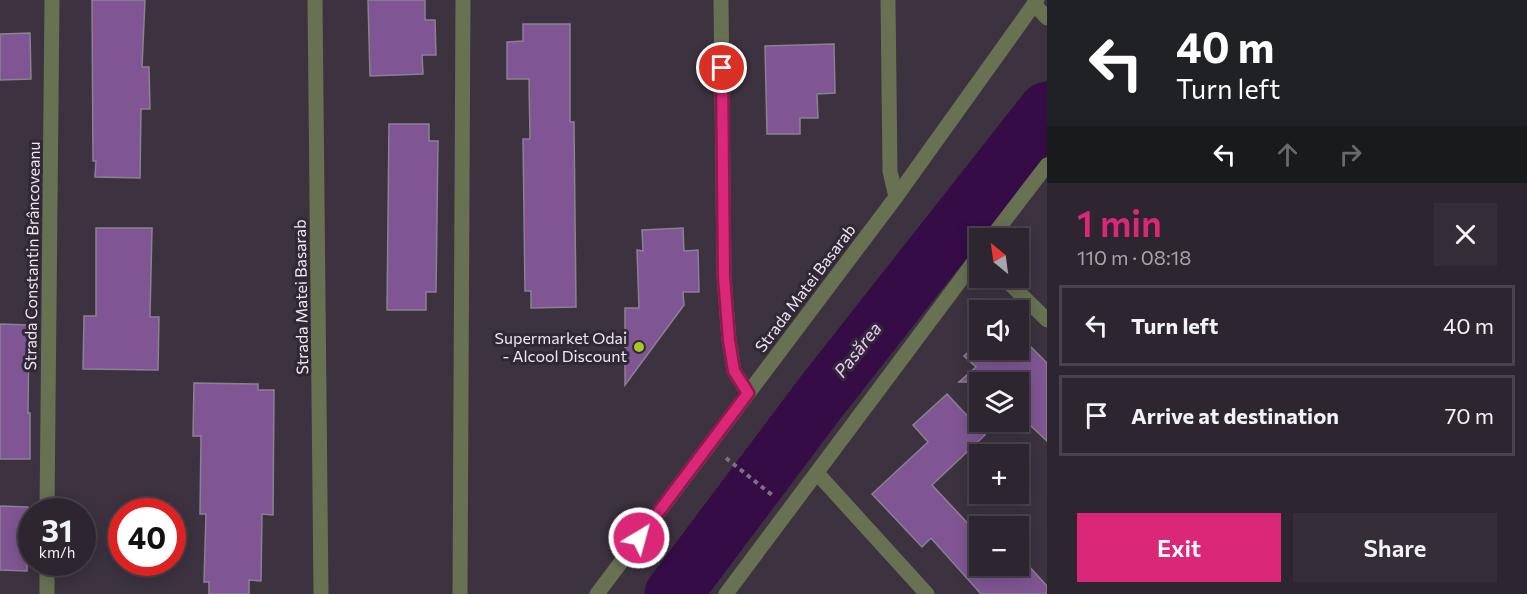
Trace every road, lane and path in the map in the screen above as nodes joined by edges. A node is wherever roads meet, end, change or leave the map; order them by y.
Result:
1 (52, 0) edge
2 (315, 0) edge
3 (463, 0) edge
4 (721, 0) edge
5 (888, 0) edge
6 (1036, 2) edge
7 (1047, 18) edge
8 (1047, 165) edge
9 (897, 197) junction
10 (999, 228) edge
11 (969, 269) edge
12 (1014, 288) edge
13 (1047, 320) edge
14 (748, 393) junction
15 (710, 444) junction
16 (817, 473) junction
17 (47, 498) edge
18 (789, 509) junction
19 (47, 576) edge
20 (47, 594) edge
21 (321, 594) edge
22 (460, 594) edge
23 (597, 594) edge
24 (726, 594) edge
25 (927, 594) edge

1 - 17 street, Strada Constantin Brâncoveanu
2 - 21 street, Strada Matei Basarab
3 - 22 street
4 - 14 street
5 - 9 street
6 - 7 street
6 - 9 street, Strada Matei Basarab
8 - 10 street
9 - 14 street, Strada Matei Basarab
11 - 16 street
12 - 13 street
14 - 15 street, Strada Matei Basarab
15 - 18 path
15 - 23 street, Strada Matei Basarab
16 - 18 street
16 - 25 street
18 - 24 street
19 - 20 street

